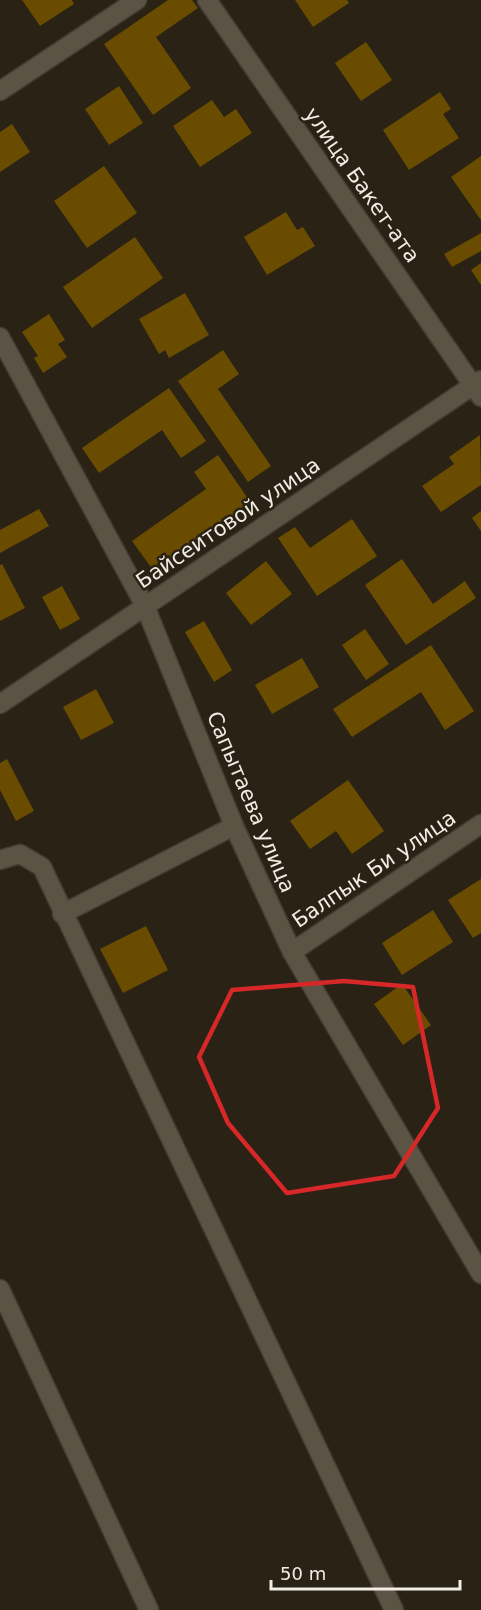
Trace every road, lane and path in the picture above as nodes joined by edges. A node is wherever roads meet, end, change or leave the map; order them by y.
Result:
1 (137, 0) edge
2 (207, 0) edge
3 (0, 91) edge
4 (0, 337) edge
5 (478, 387) edge
6 (145, 606) junction
7 (0, 704) edge
8 (481, 824) edge
9 (234, 826) junction
10 (0, 860) edge
11 (62, 914) junction
12 (291, 952) junction
13 (481, 1274) edge
14 (0, 1289) edge
15 (148, 1610) edge
16 (394, 1610) edge

1 - 3 street
2 - 5 street, улица Бакет-ата
4 - 6 street, Сапытаева улица
5 - 6 street, Байсеитовой улица
6 - 7 street, Байсеитовой улица
6 - 9 street, Сапытаева улица
8 - 12 street, Балпык Би улица
9 - 11 street
9 - 12 street, Сапытаева улица
10 - 11 street
11 - 16 street
12 - 13 street, Сапытаева улица
14 - 15 street

